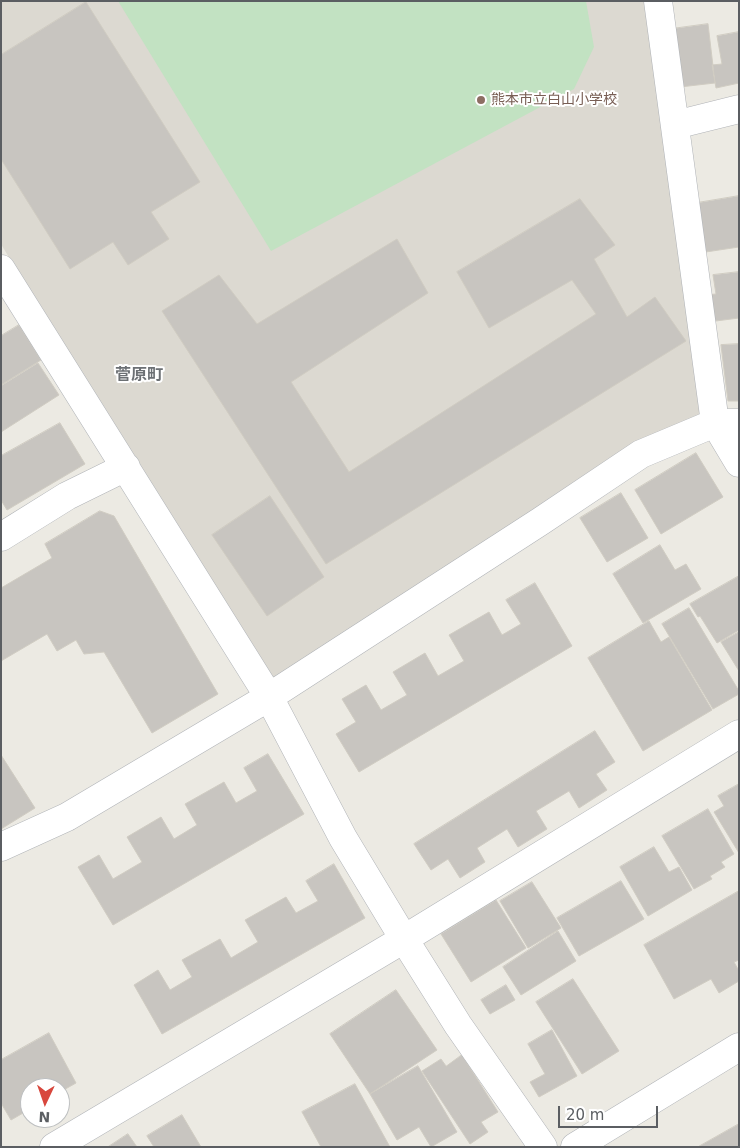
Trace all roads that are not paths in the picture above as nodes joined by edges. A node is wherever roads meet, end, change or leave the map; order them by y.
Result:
1 (658, 1) edge
2 (739, 109) edge
3 (675, 125) junction
4 (1, 269) edge
5 (727, 423) edge
6 (739, 463) edge
7 (126, 467) junction
8 (1, 537) edge
9 (269, 697) junction
10 (739, 734) edge
11 (1, 847) edge
12 (404, 939) junction
13 (739, 1047) edge
14 (54, 1147) edge
15 (543, 1147) edge
16 (575, 1147) edge

1 - 3 street
2 - 3 street
3 - 5 street
4 - 7 street
5 - 6 street
5 - 9 street
7 - 8 street
7 - 9 street
9 - 11 street
9 - 12 street
10 - 12 street
12 - 14 street
12 - 15 street
13 - 16 street

